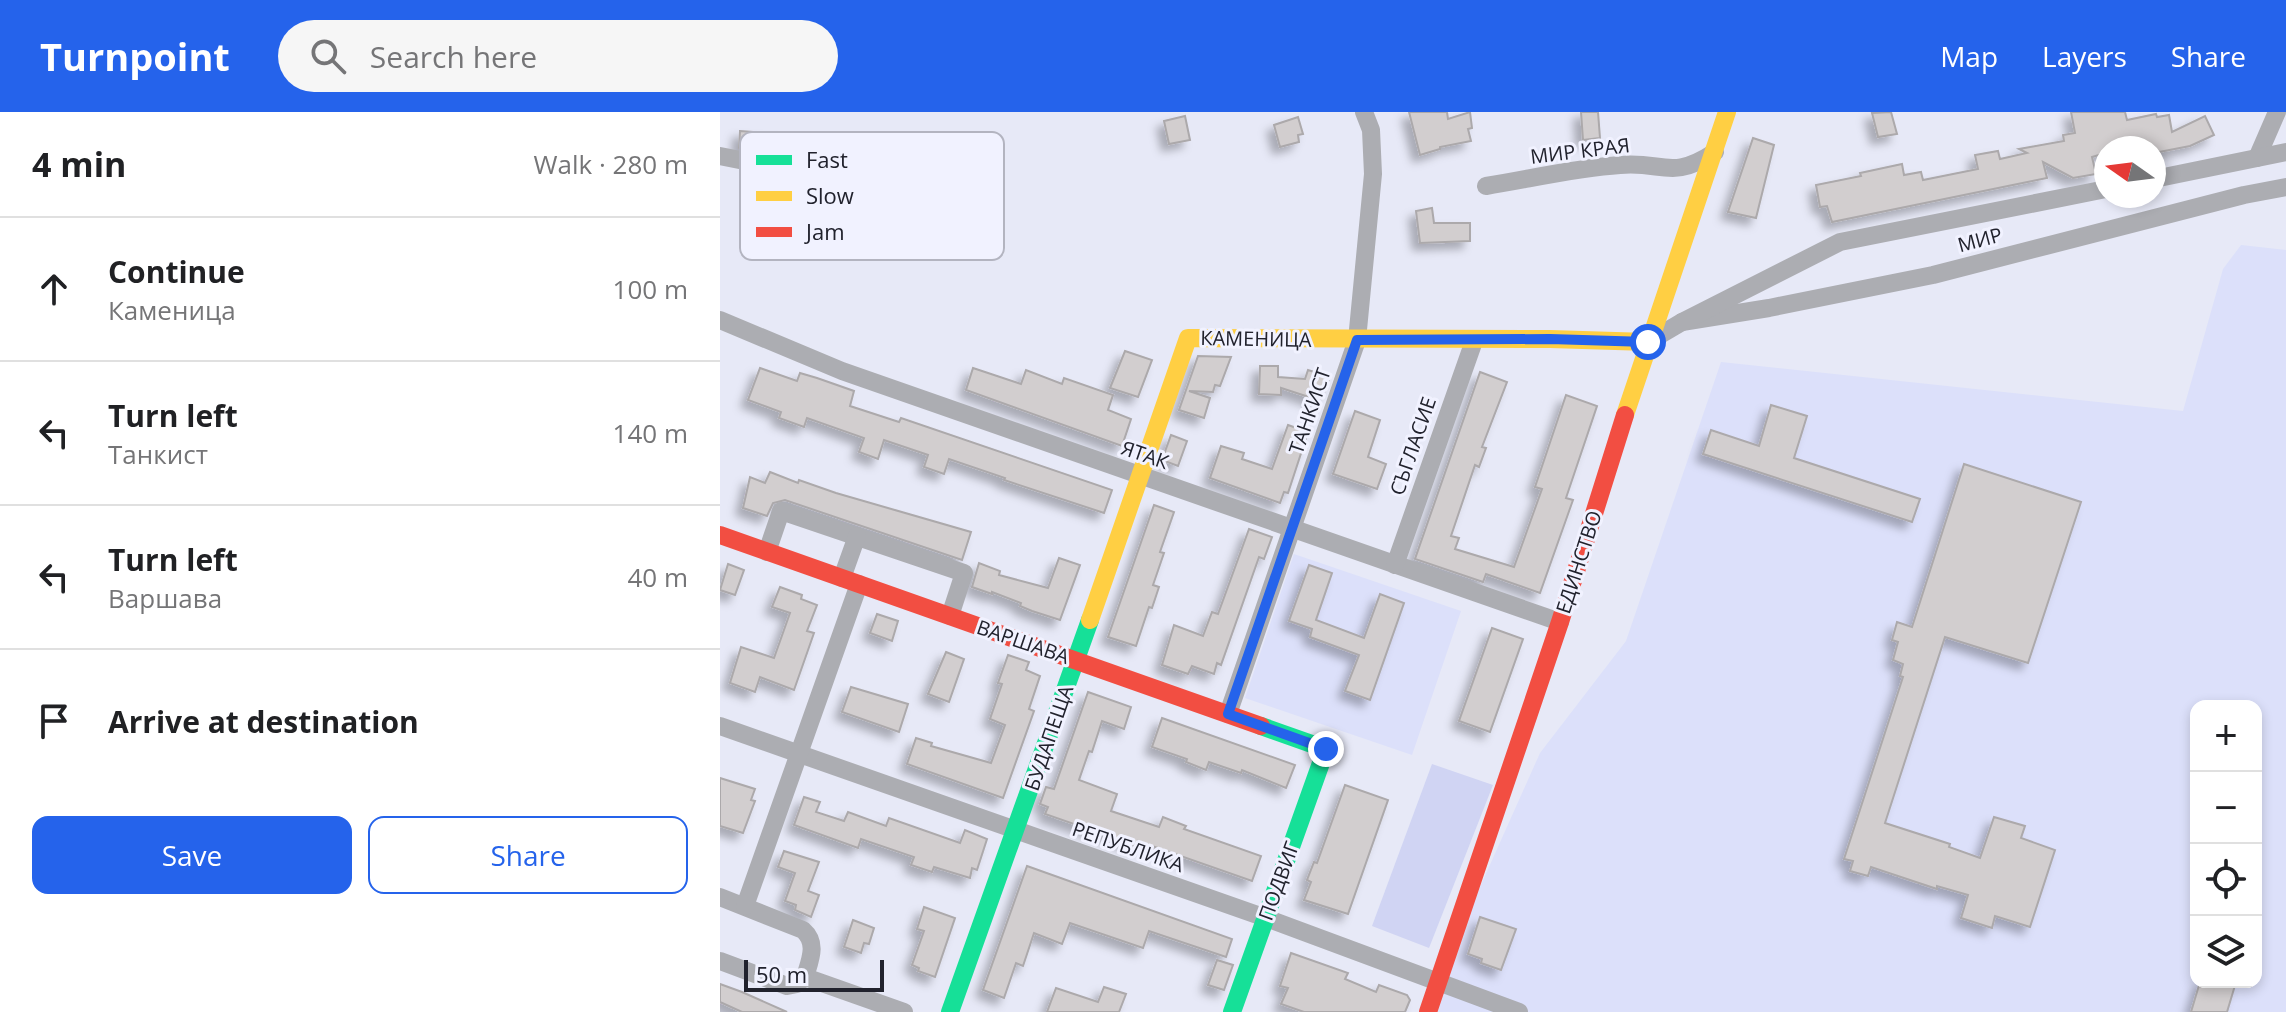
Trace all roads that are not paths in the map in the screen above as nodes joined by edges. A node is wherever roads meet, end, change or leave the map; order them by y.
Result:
1 (1364, 112) edge
2 (1727, 112) edge
3 (2277, 112) edge
4 (1715, 152) junction
5 (2286, 152) edge
6 (720, 156) edge
7 (2257, 158) junction
8 (740, 160) edge
9 (1680, 170) junction
10 (2166, 177) edge
11 (1486, 186) dead end
12 (2286, 187) edge
13 (1703, 189) junction
14 (2094, 191) edge
15 (720, 320) edge
16 (1682, 322) junction
17 (1357, 340) junction
18 (1474, 341) junction
19 (1648, 342) junction
20 (1160, 418) joint
21 (1141, 477) junction
22 (1292, 530) junction
23 (720, 535) edge
24 (857, 536) junction
25 (767, 552) junction
26 (1395, 565) junction
27 (851, 581) junction
28 (950, 616) junction
29 (1560, 622) junction
30 (1076, 660) junction
31 (1228, 714) junction
32 (720, 726) edge
33 (1326, 749) joint
34 (800, 754) junction
35 (1016, 831) junction
36 (720, 897) edge
37 (745, 906) junction
38 (1266, 918) junction
39 (720, 961) edge
40 (805, 977) junction
41 (1438, 981) junction
42 (904, 1012) edge
43 (950, 1012) edge
44 (1232, 1012) edge
45 (1428, 1012) edge
46 (1519, 1012) edge

1 - 17 street, ТАНКИСТ
2 - 4 street, ЕДИНСТВО
3 - 7 street
4 - 9 street
4 - 13 street, ЕДИНСТВО
5 - 7 street
6 - 8 street
7 - 10 street
9 - 11 street, МИР КРАЯ
9 - 13 street
12 - 16 street, МИР
13 - 19 street, ЕДИНСТВО
14 - 16 street, МИР
15 - 21 street, ЯТАК
16 - 19 street, МИР
17 - 18 street, КАМЕНИЦА
17 - 20 street, КАМЕНИЦА
17 - 22 street, ТАНКИСТ
18 - 19 street, КАМЕНИЦА
18 - 26 street, СЪГЛАСИЕ
19 - 29 street, ЕДИНСТВО
20 - 21 street, БУДАПЕЩА
21 - 22 street, ЯТАК
21 - 30 street, БУДАПЕЩА
22 - 26 street, ЯТАК
22 - 31 street, ТАНКИСТ
23 - 25 street, ВАРШАВА
24 - 25 street
24 - 27 street
24 - 28 street
25 - 27 street, ВАРШАВА
26 - 29 street, ЯТАК
27 - 28 street, ВАРШАВА
27 - 34 street
28 - 30 street, ВАРШАВА
29 - 41 street, ЕДИНСТВО
30 - 31 street, ВАРШАВА
30 - 35 street, БУДАПЕЩА
31 - 33 street, ВАРШАВА
32 - 34 street, РЕПУБЛИКА
33 - 38 street, ПОДВИГ
34 - 35 street, РЕПУБЛИКА
34 - 37 street
35 - 38 street, РЕПУБЛИКА
35 - 43 street, БУДАПЕЩА
36 - 37 street
37 - 40 street
38 - 41 street, РЕПУБЛИКА
38 - 44 street, ПОДВИГ
39 - 40 street
40 - 42 street
41 - 45 street, ЕДИНСТВО
41 - 46 street, РЕПУБЛИКА

